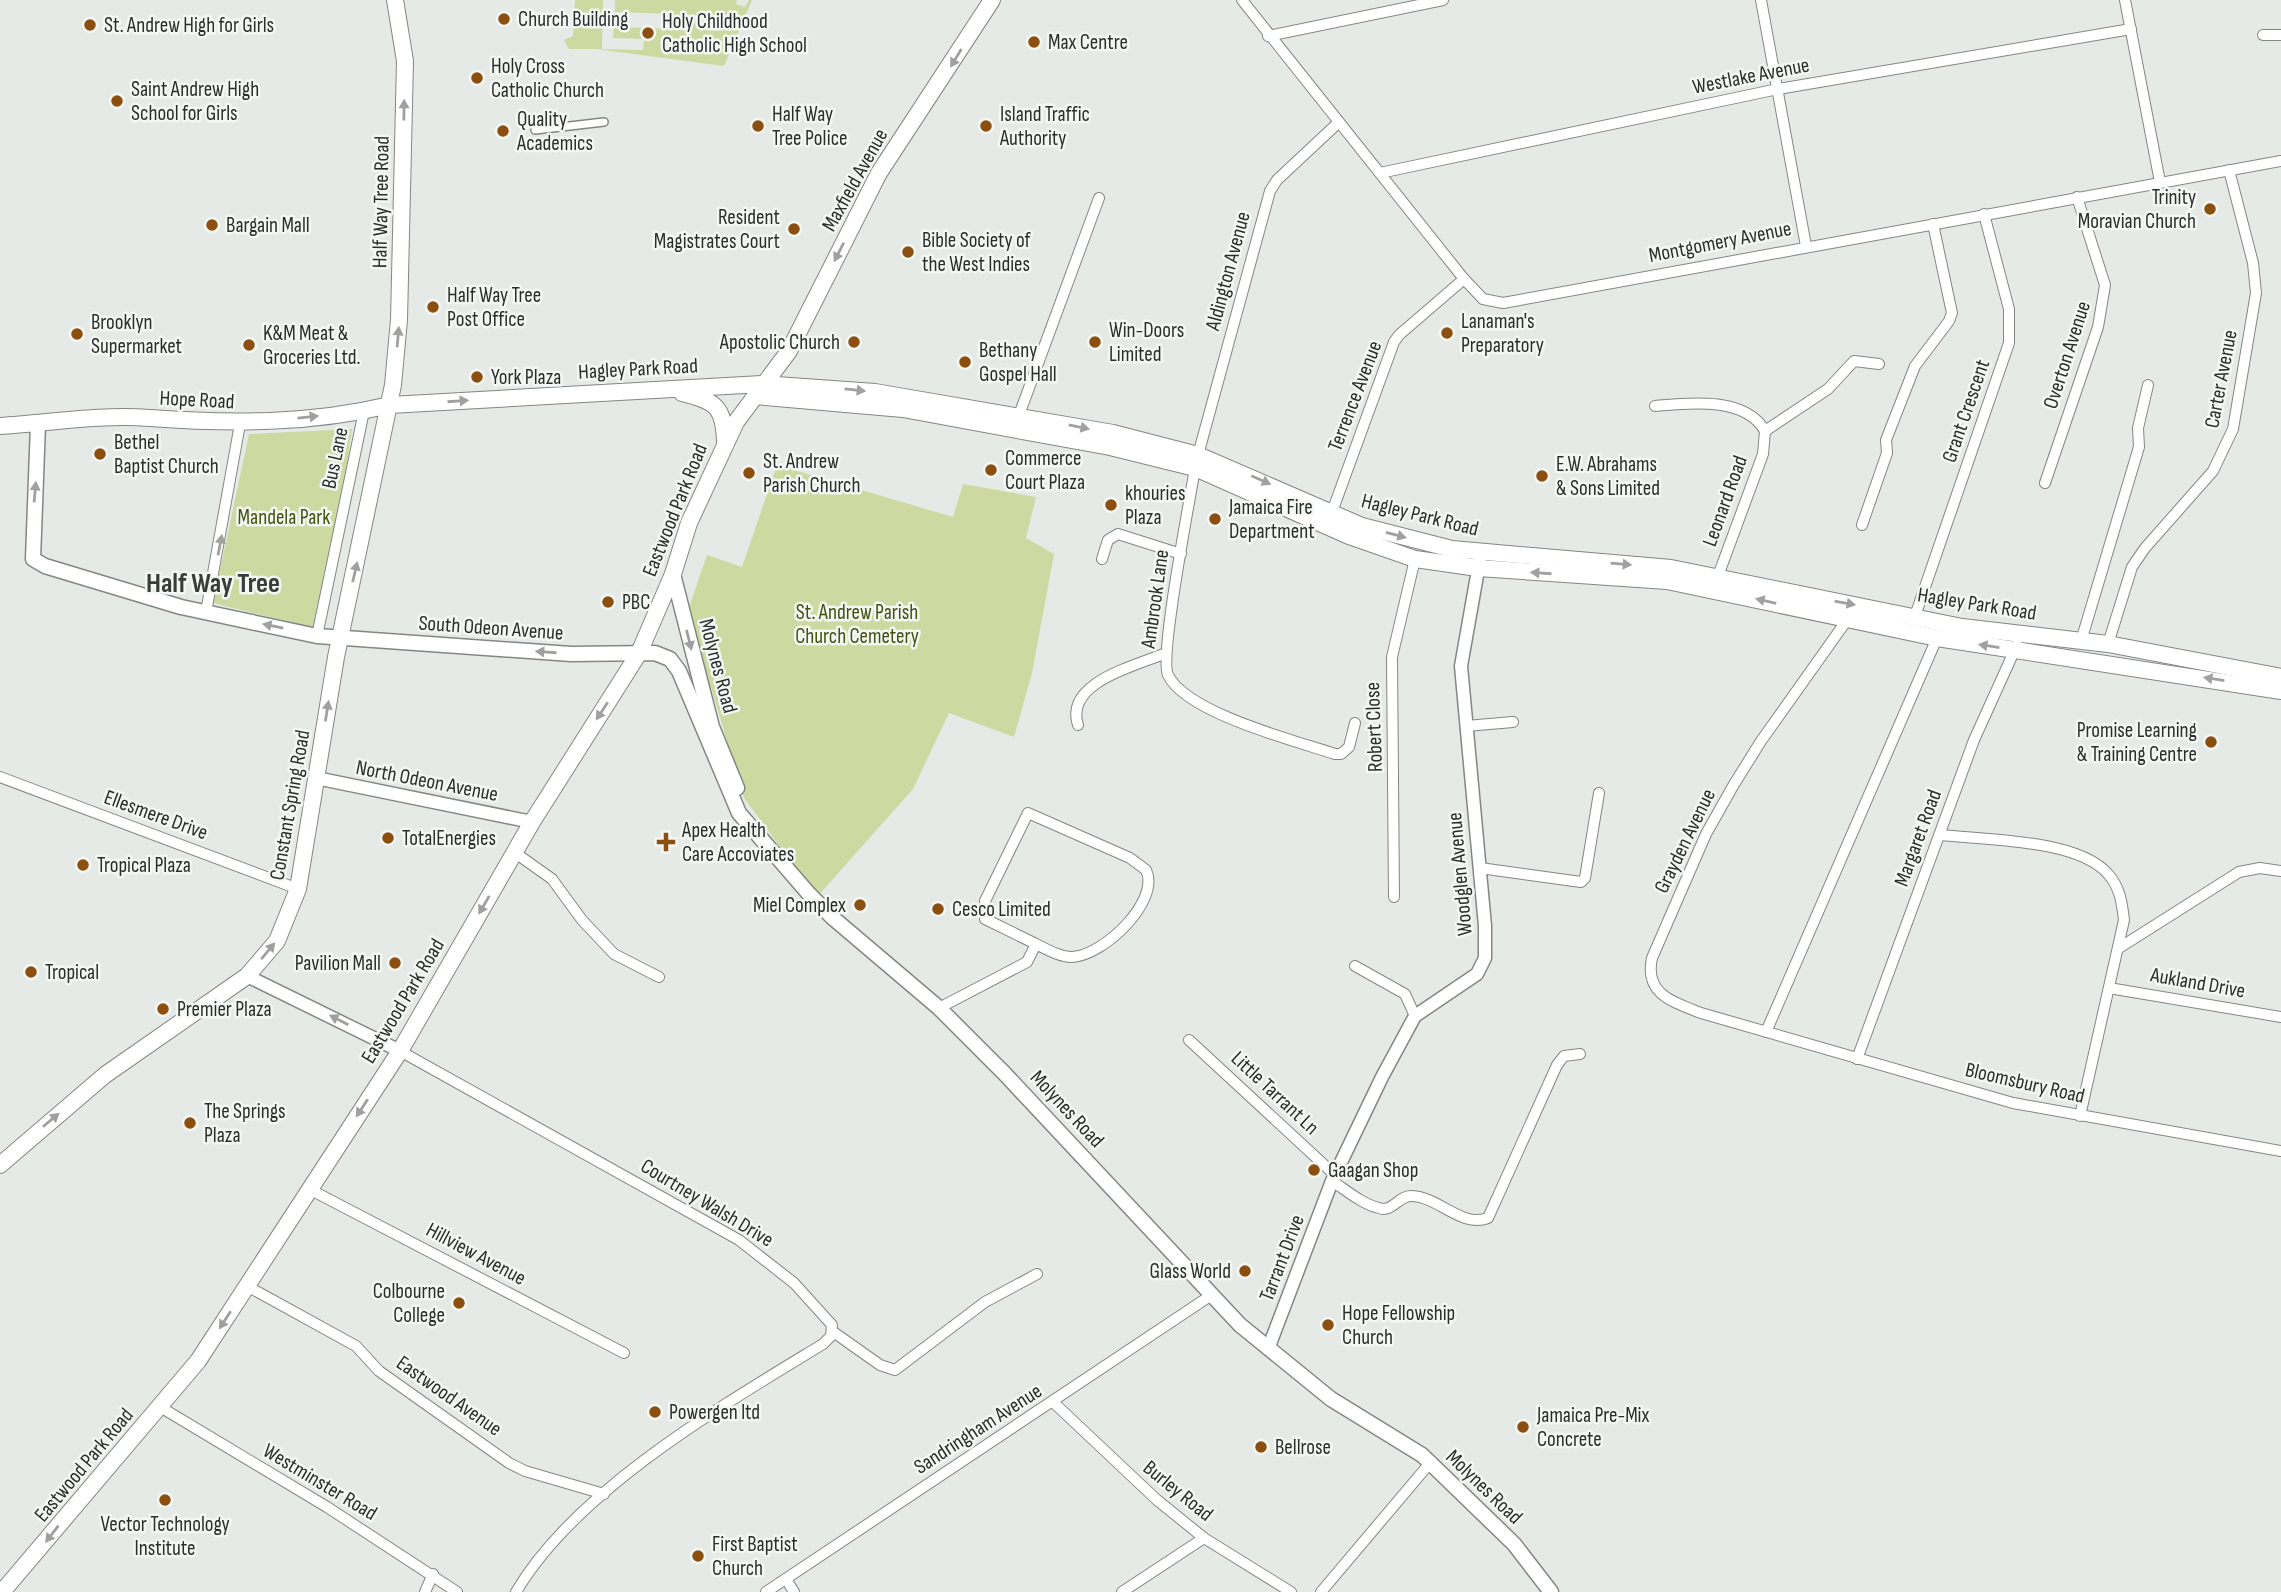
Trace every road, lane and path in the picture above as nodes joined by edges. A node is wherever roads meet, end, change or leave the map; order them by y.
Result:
1 (395, 0) edge
2 (992, 0) edge
3 (1242, 0) edge
4 (1443, 0) edge
5 (1761, 0) edge
6 (2125, 0) edge
7 (2131, 29) junction
8 (2263, 35) dead end
9 (2281, 35) edge
10 (1268, 36) junction
11 (1777, 89) junction
12 (604, 122) dead end
13 (1339, 122) junction
14 (535, 130) dead end
15 (2281, 161) edge
16 (2229, 170) junction
17 (1380, 173) junction
18 (2160, 182) junction
19 (2077, 197) junction
20 (1099, 198) dead end
21 (1984, 214) junction
22 (1933, 224) junction
23 (1806, 246) junction
24 (1464, 279) junction
25 (1879, 364) dead end
26 (2148, 385) dead end
27 (659, 388) junction
28 (758, 390) junction
29 (390, 405) junction
30 (1655, 406) dead end
31 (364, 411) junction
32 (1019, 415) junction
33 (38, 424) junction
34 (240, 424) junction
35 (0, 426) edge
36 (1765, 431) junction
37 (725, 442) junction
38 (1196, 462) junction
39 (2045, 483) dead end
40 (1332, 512) junction
41 (1861, 525) dead end
42 (1181, 554) junction
43 (1102, 559) dead end
44 (1415, 559) junction
45 (1479, 560) junction
46 (673, 574) junction
47 (1718, 576) junction
48 (206, 612) junction
49 (1915, 616) junction
50 (1847, 620) junction
51 (2023, 633) junction
52 (317, 636) junction
53 (340, 638) junction
54 (1937, 638) junction
55 (2081, 641) junction
56 (2108, 644) junction
57 (2015, 650) junction
58 (639, 653) junction
59 (1166, 653) junction
60 (2281, 677) edge
61 (2281, 691) edge
62 (1513, 722) dead end
63 (1355, 723) dead end
64 (1078, 725) dead end
65 (1466, 726) junction
66 (0, 777) edge
67 (316, 778) junction
68 (1599, 793) dead end
69 (531, 821) junction
70 (750, 826) junction
71 (1941, 835) junction
72 (514, 852) junction
73 (1480, 869) junction
74 (2281, 871) edge
75 (298, 889) junction
76 (1394, 897) dead end
77 (1037, 944) junction
78 (2119, 948) junction
79 (1355, 966) dead end
80 (247, 976) junction
81 (659, 977) dead end
82 (2109, 988) junction
83 (939, 1008) junction
84 (1415, 1016) junction
85 (2281, 1017) edge
86 (1766, 1032) junction
87 (1189, 1040) dead end
88 (400, 1051) junction
89 (1580, 1054) dead end
90 (1857, 1059) junction
91 (2080, 1116) junction
92 (2281, 1151) edge
93 (0, 1165) edge
94 (1333, 1178) junction
95 (309, 1189) junction
96 (1037, 1274) dead end
97 (247, 1286) junction
98 (1210, 1296) junction
99 (832, 1331) junction
100 (1268, 1349) junction
101 (624, 1353) dead end
102 (1053, 1402) junction
103 (162, 1408) junction
104 (1430, 1463) junction
105 (604, 1494) junction
106 (1204, 1538) junction
107 (433, 1574) junction
108 (786, 1579) junction
109 (2, 1592) edge
110 (425, 1592) edge
111 (457, 1592) edge
112 (516, 1592) edge
113 (766, 1592) edge
114 (794, 1592) edge
115 (1122, 1592) edge
116 (1291, 1592) edge
117 (1321, 1592) edge
118 (1550, 1592) edge

29 -> 1 main road, Half Way Tree Road
2 -> 28 main road, Maxfield Avenue
3 - 10 street, Montgomery Avenue
4 - 10 street
5 - 11 street
6 - 7 street
7 - 11 street, Westlake Avenue
7 - 18 street
8 - 9 street
10 - 13 street, Montgomery Avenue
11 - 17 street, Westlake Avenue
11 - 23 street
12 - 14 street
13 - 17 street, Montgomery Avenue
13 - 38 street, Aldington Avenue
15 - 16 street, Montgomery Avenue
16 - 18 street, Montgomery Avenue
16 - 56 street, Carter Avenue
17 - 24 street, Montgomery Avenue
18 - 19 street, Montgomery Avenue
19 - 21 street, Montgomery Avenue
19 - 39 street, Overton Avenue
20 - 32 street
21 - 22 street, Montgomery Avenue
21 - 49 street, Grant Crescent
22 - 23 street, Montgomery Avenue
22 - 41 street
23 - 24 street, Montgomery Avenue
24 - 40 street, Terrence Avenue
25 - 36 street
26 - 55 street
27 - 28 main road, Hagley Park Road
29 -> 27 main road, Hagley Park Road
27 - 37 main road
28 -> 32 main road, Hagley Park Road
28 - 37 main road, Eastwood Park Road
28 - 38 main road, Hagley Park Road
29 - 31 main road, Hope Road
53 -> 29 main road, Constant Spring Road
30 - 36 street
34 -> 31 main road, Hope Road
31 - 52 street, Bus Lane
32 -> 38 main road, Hagley Park Road
33 - 34 main road, Hope Road
33 - 35 main road, Hope Road
48 -> 33 main road, South Odeon Avenue
48 -> 34 street
36 - 47 street, Leonard Road
37 - 46 main road, Eastwood Park Road
38 -> 40 main road, Hagley Park Road
38 - 42 street, Ambrook Lane
38 - 44 main road, Hagley Park Road
40 -> 45 main road, Hagley Park Road
42 - 43 street
42 - 59 street, Ambrook Lane
44 - 45 main road, Hagley Park Road
44 - 76 street, Robert Close
45 -> 47 main road, Hagley Park Road
50 -> 45 main road, Hagley Park Road
45 - 65 street, Woodglen Avenue
46 - 58 main road, Eastwood Park Road
46 -> 70 main road, Molynes Road
47 -> 49 main road, Hagley Park Road
52 -> 48 main road, South Odeon Avenue
49 - 51 main road, Hagley Park Road
50 - 54 main road, Hagley Park Road
50 - 86 street, Grayden Avenue
51 - 55 main road, Hagley Park Road
51 - 57 street, Margaret Road
52 - 53 main road, South Odeon Avenue
58 -> 53 main road, South Odeon Avenue
67 -> 53 main road, Constant Spring Road
57 -> 54 main road, Hagley Park Road
54 - 86 street
55 - 56 main road, Hagley Park Road
56 - 60 main road, Hagley Park Road
61 -> 57 main road, Hagley Park Road
57 - 71 street, Margaret Road
58 -> 69 main road, Eastwood Park Road
58 - 70 main road, South Odeon Avenue
59 - 63 street, Ambrook Lane
59 - 64 street
62 - 65 street
65 - 73 street, Woodglen Avenue
66 - 75 street, Ellesmere Drive
67 - 69 street, North Odeon Avenue
67 - 75 main road, Constant Spring Road
68 - 73 street
69 - 72 main road, Eastwood Park Road
70 - 83 main road, Molynes Road
71 - 78 street
71 - 90 street, Margaret Road
72 - 81 street
72 -> 88 main road, Eastwood Park Road
73 - 84 street, Woodglen Avenue
74 - 78 street
80 -> 75 main road, Constant Spring Road
77 - 77 street
77 - 83 street
78 - 82 street
79 - 84 street
88 -> 80 street
93 -> 80 main road, Constant Spring Road
82 - 85 street, Aukland Drive
82 - 91 street
83 - 98 main road, Molynes Road
84 - 94 street, Woodglen Avenue
86 - 90 street, Bloomsbury Road
87 - 94 street, Little Tarrant Ln
88 -> 95 main road, Eastwood Park Road
88 - 99 street, Courtney Walsh Drive
89 - 94 street, Little Tarrant Ln
90 - 91 street, Bloomsbury Road
91 - 92 street, Bloomsbury Road
94 - 100 street, Tarrant Drive
95 - 97 main road, Eastwood Park Road
95 - 101 street, Hillview Avenue
96 - 99 street
97 -> 103 main road, Eastwood Park Road
97 - 105 street, Eastwood Avenue
98 - 100 main road, Molynes Road
98 - 102 street, Sandringham Avenue
99 - 105 street
100 - 104 main road, Molynes Road
102 - 106 street, Burley Road
102 - 108 street, Sandringham Avenue
103 - 107 street, Westminster Road
103 -> 109 main road, Eastwood Park Road
104 - 117 street
104 - 118 main road, Molynes Road
105 - 112 street
106 - 115 street
106 - 116 street, Burley Road
107 - 110 street
107 - 111 street, Westminster Road
108 - 113 street, Sandringham Avenue
108 - 114 street

